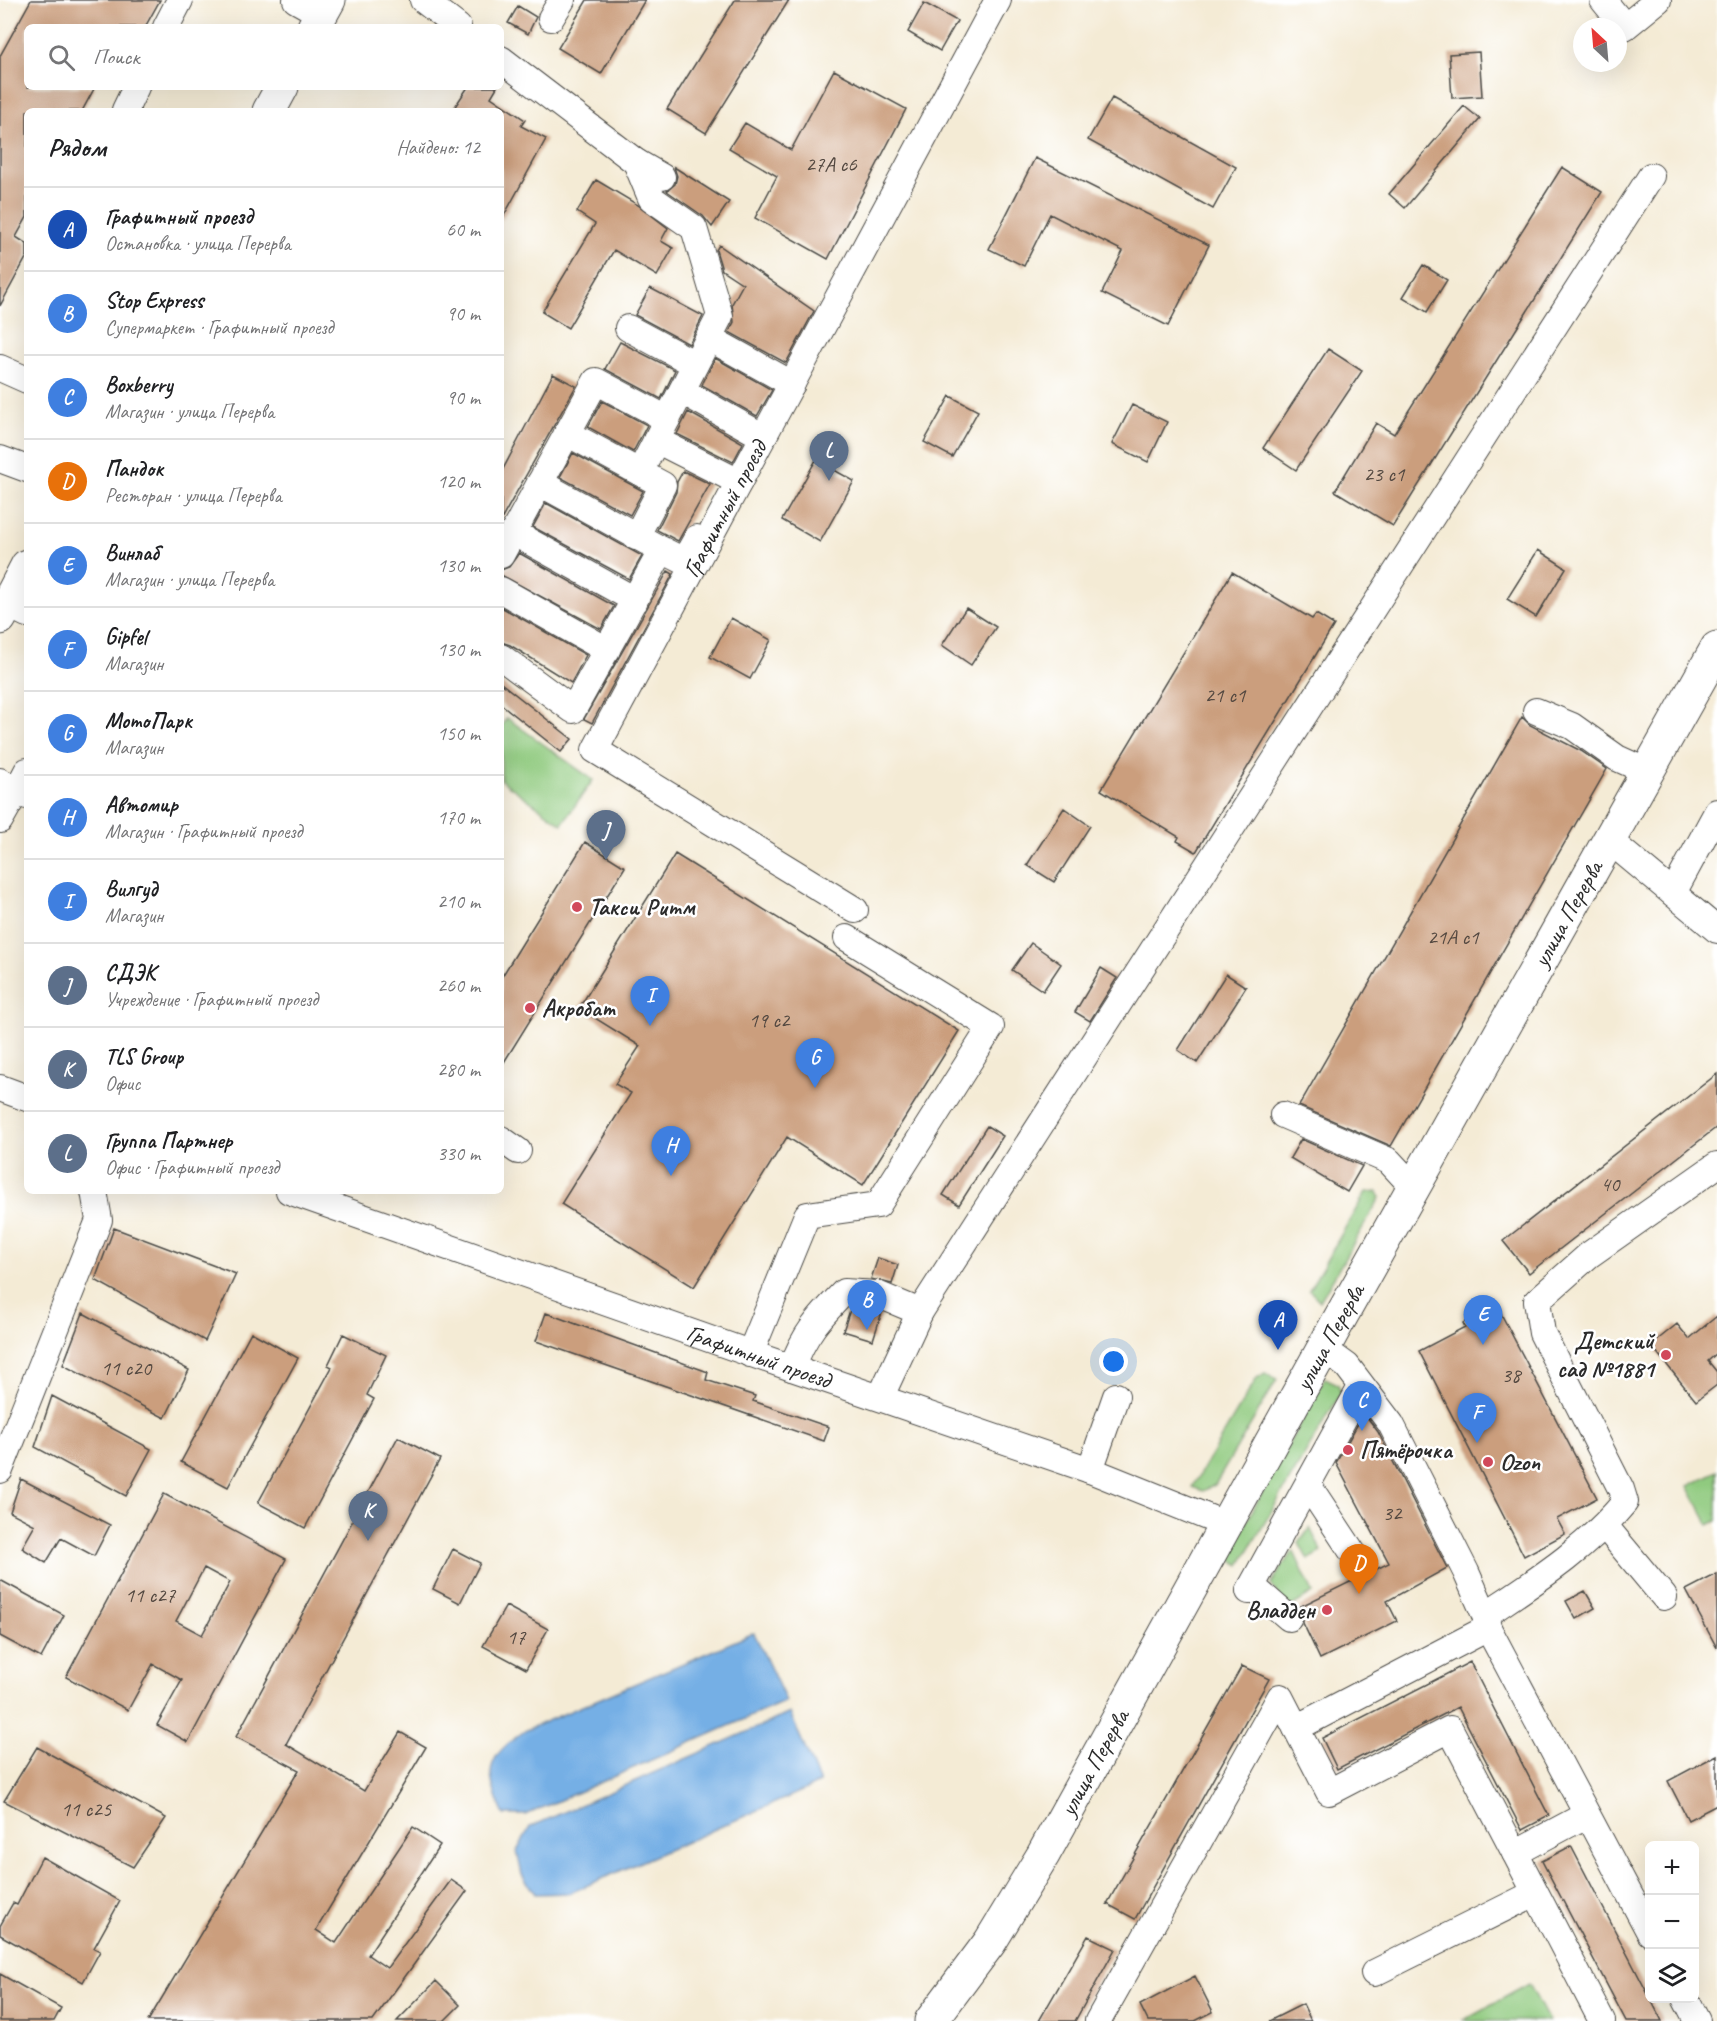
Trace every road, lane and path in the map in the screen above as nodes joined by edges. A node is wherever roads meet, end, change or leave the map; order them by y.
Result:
1 (180, 0) edge
2 (423, 0) edge
3 (998, 0) edge
4 (1603, 0) edge
5 (1658, 0) edge
6 (168, 24) edge
7 (454, 24) edge
8 (504, 62) edge
9 (134, 90) edge
10 (280, 90) edge
11 (125, 108) edge
12 (271, 108) edge
13 (636, 162) junction
14 (1651, 176) dead end
15 (662, 177) dead end
16 (628, 328) dead end
17 (709, 338) junction
18 (695, 364) junction
19 (0, 368) edge
20 (24, 379) edge
21 (792, 384) junction
22 (681, 391) junction
23 (662, 429) junction
24 (567, 433) junction
25 (762, 436) junction
26 (0, 459) edge
27 (24, 468) edge
28 (640, 472) junction
29 (540, 483) junction
30 (731, 486) junction
31 (514, 533) junction
32 (636, 537) junction
33 (504, 550) edge
34 (662, 550) junction
35 (24, 575) edge
36 (504, 592) edge
37 (634, 600) junction
38 (11, 612) edge
39 (1717, 648) edge
40 (607, 650) junction
41 (504, 659) edge
42 (1536, 711) dead end
43 (1648, 772) junction
44 (18, 785) edge
45 (1717, 812) edge
46 (0, 820) edge
47 (1610, 841) junction
48 (1673, 893) junction
49 (855, 910) dead end
50 (1717, 930) edge
51 (848, 938) dead end
52 (0, 1088) edge
53 (24, 1097) edge
54 (1283, 1115) dead end
55 (1717, 1165) edge
56 (1415, 1189) junction
57 (95, 1194) edge
58 (301, 1194) edge
59 (920, 1312) junction
60 (1325, 1350) junction
61 (750, 1354) junction
62 (792, 1368) junction
63 (1361, 1387) junction
64 (881, 1396) junction
65 (1116, 1396) dead end
66 (0, 1470) edge
67 (1090, 1470) junction
68 (1308, 1485) junction
69 (1227, 1525) junction
70 (1605, 1526) junction
71 (1359, 1562) dead end
72 (1664, 1597) dead end
73 (1288, 1618) dead end
74 (1487, 1622) junction
75 (1296, 1728) junction
76 (1586, 1815) junction
77 (1515, 1853) junction
78 (1535, 1893) junction
79 (1645, 1924) edge
80 (1374, 1973) dead end
81 (1688, 2003) edge
82 (931, 2021) edge
83 (1098, 2021) edge
84 (1602, 2021) edge
85 (1697, 2021) edge

1 - 6 street
2 - 7 street
3 - 21 street, Графитный проезд
4 - 5 street
8 - 13 street
9 - 11 street
10 - 12 main road
13 - 15 street
13 - 17 street
14 - 59 street
16 - 18 street
17 - 18 street
17 - 21 street
18 - 22 street
19 - 20 street
21 - 25 street, Графитный проезд
22 - 23 street
22 - 25 street
23 - 24 street
23 - 28 street
23 - 30 street
24 - 28 street
24 - 29 street
25 - 30 street, Графитный проезд
26 - 27 street
28 - 32 street
29 - 31 street
29 - 32 street
30 - 34 street
30 - 49 street, Графитный проезд
31 - 33 street
31 - 37 street
32 - 34 street
34 - 37 street
35 - 38 main road
36 - 40 street
37 - 40 street
39 - 43 main road, улица Перерва
40 - 41 street
42 - 43 street
43 - 47 main road, улица Перерва
44 - 46 street
45 - 48 street
47 - 48 street
47 - 56 main road, улица Перерва
48 - 50 street
51 - 61 street
52 - 53 street
54 - 56 street
55 - 70 street
56 - 60 main road, улица Перерва
57 - 66 street
58 - 61 street, Графитный проезд
59 - 62 street
59 - 64 street
60 - 63 street
60 - 69 main road, улица Перерва
61 - 62 street, Графитный проезд
62 - 64 street, Графитный проезд
63 - 68 street
63 - 74 street
64 - 67 street, Графитный проезд
65 - 67 street
67 - 69 street, Графитный проезд
68 - 71 street
68 - 73 street
69 - 82 main road, улица Перерва
70 - 72 street
70 - 74 street
74 - 75 street
74 - 76 street
75 - 77 street
75 - 83 street
76 - 77 street
76 - 79 street
77 - 78 street
78 - 80 street
78 - 84 street
81 - 85 street

